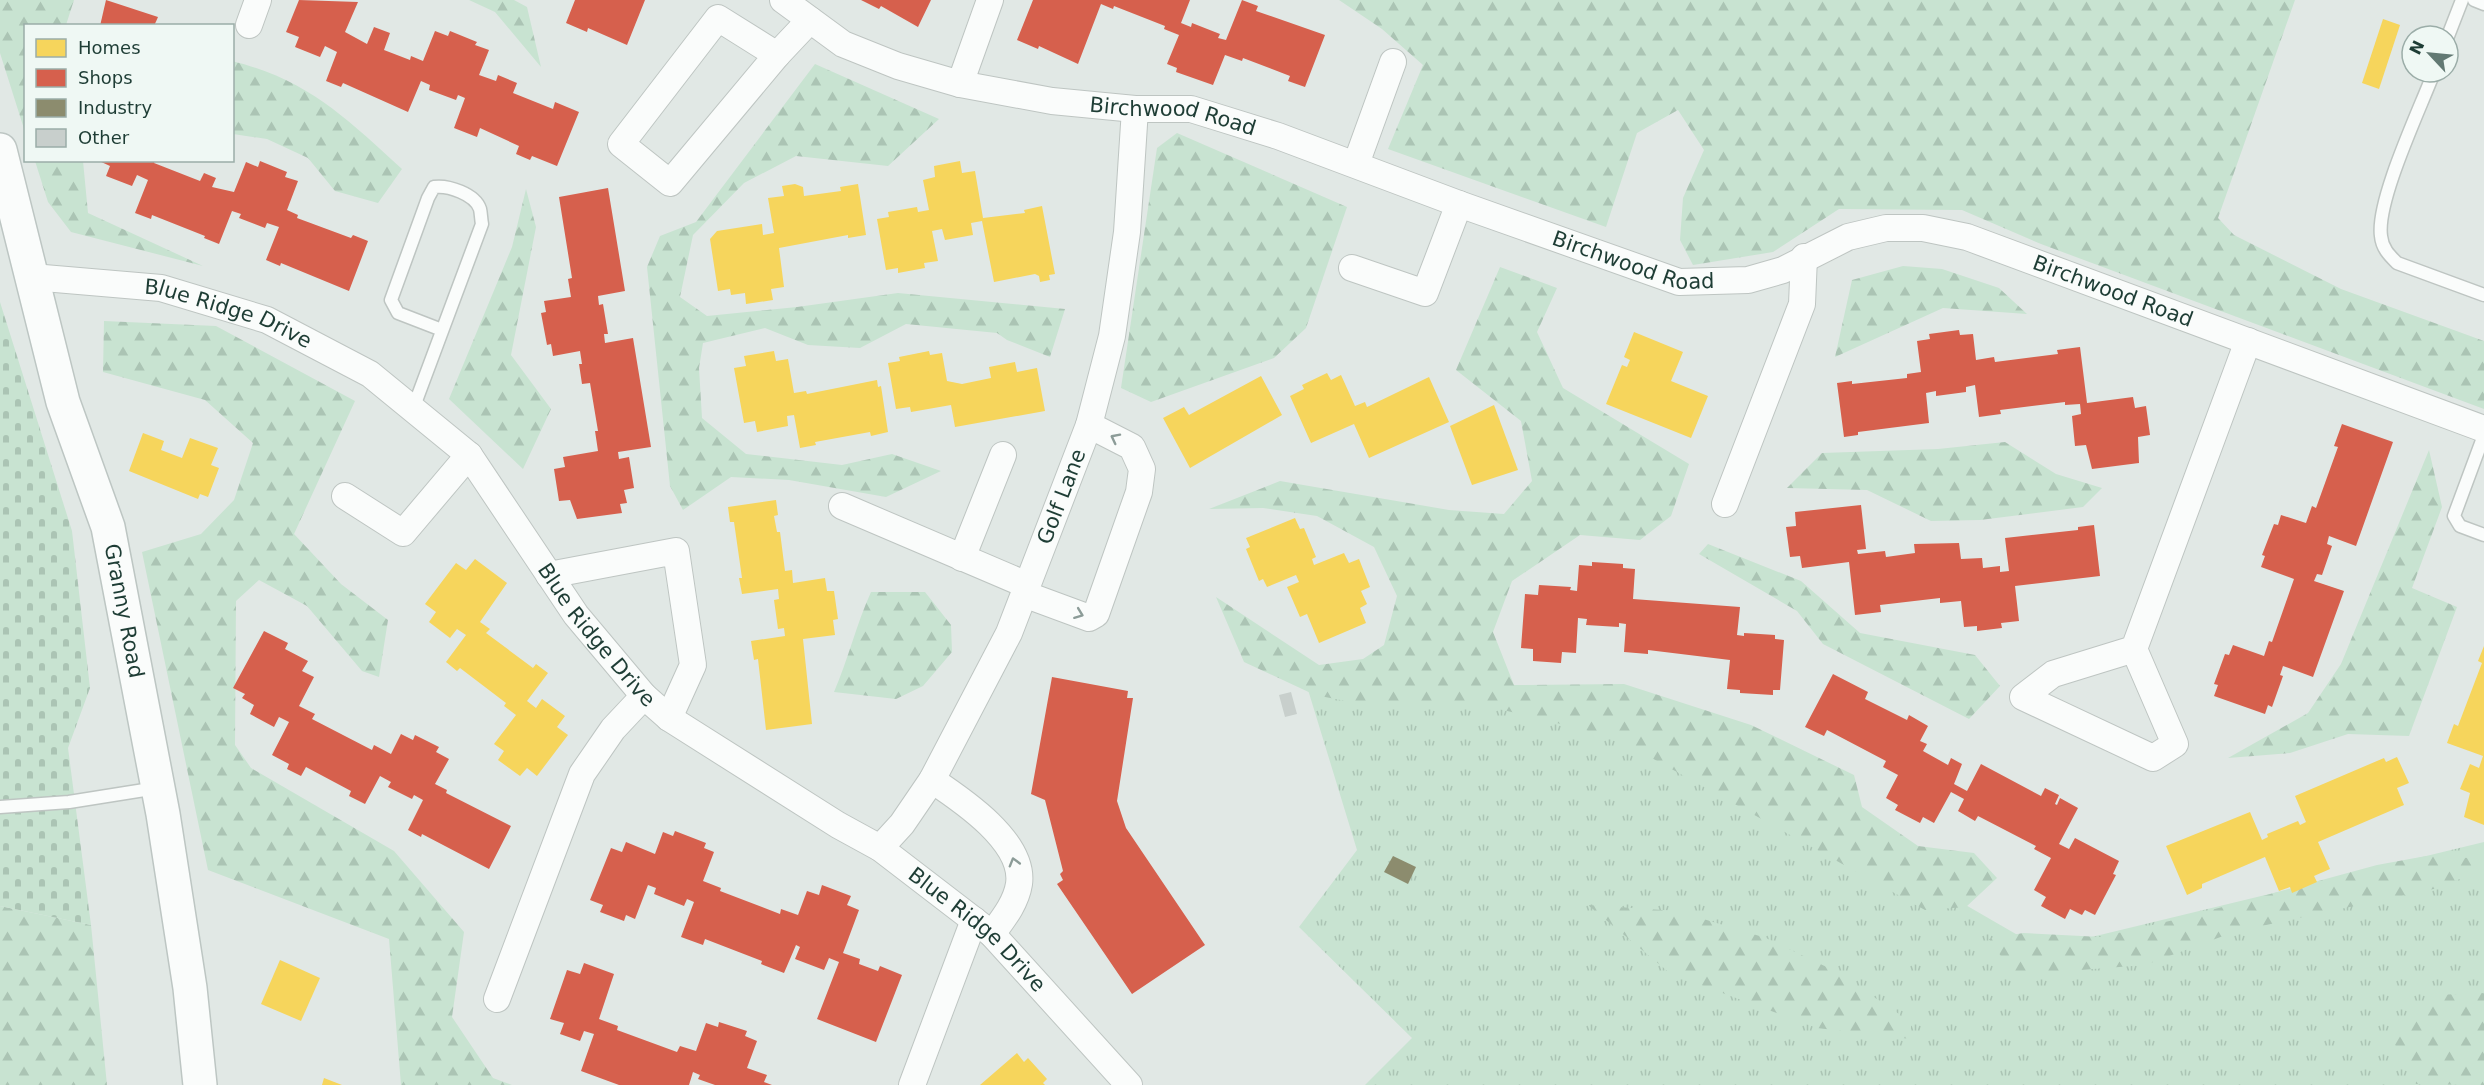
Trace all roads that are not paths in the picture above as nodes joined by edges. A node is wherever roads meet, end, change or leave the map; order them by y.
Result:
1 (258, 0) edge
2 (783, 0) edge
3 (990, 0) edge
4 (2462, 0) edge
5 (2474, 0) edge
6 (2484, 4) edge
7 (810, 20) junction
8 (2453, 24) edge
9 (249, 25) dead end
10 (777, 55) junction
11 (1393, 62) dead end
12 (960, 84) junction
13 (2429, 84) edge
14 (1135, 109) junction
15 (0, 150) edge
16 (1356, 164) junction
17 (1459, 204) junction
18 (1803, 257) junction
19 (1352, 268) dead end
20 (32, 277) junction
21 (2484, 295) edge
22 (442, 330) junction
23 (2248, 341) junction
24 (413, 409) junction
25 (1089, 425) junction
26 (2484, 429) edge
27 (2484, 435) edge
28 (469, 455) junction
29 (1003, 455) dead end
30 (345, 496) dead end
31 (1725, 504) dead end
32 (842, 506) dead end
33 (2484, 535) edge
34 (962, 558) junction
35 (549, 575) junction
36 (1026, 589) junction
37 (2134, 649) junction
38 (644, 696) junction
39 (669, 718) junction
40 (932, 780) junction
41 (158, 788) junction
42 (0, 807) edge
43 (879, 848) junction
44 (983, 927) junction
45 (497, 999) dead end
46 (200, 1085) edge
47 (912, 1085) edge
48 (1129, 1085) edge

1 - 9 street
2 - 7 street, Birchwood Road
3 - 12 street
4 - 8 lane
5 - 6 lane
7 - 10 street
7 - 12 street, Birchwood Road
10 - 10 street
11 - 16 street
12 - 14 street, Birchwood Road
13 - 21 lane
14 - 16 street, Birchwood Road
14 - 25 street, Golf Lane
15 - 20 street, Granny Road
16 - 17 street, Birchwood Road
17 - 18 street, Birchwood Road
17 - 19 street
18 - 23 street, Birchwood Road
18 - 31 street
20 - 24 street, Blue Ridge Drive
20 - 41 street, Granny Road
22 - 22 lane
22 - 24 lane
23 - 26 street, Birchwood Road
23 - 37 street
24 - 28 street, Blue Ridge Drive
25 - 36 street, Golf Lane
36 -> 25 street
27 - 33 lane
28 - 30 street
28 - 35 street, Blue Ridge Drive
29 - 34 street
32 - 34 street
34 - 36 street
35 - 38 street, Blue Ridge Drive
35 - 39 street
36 - 40 street, Golf Lane
37 - 37 street
38 - 39 street, Blue Ridge Drive
38 - 45 street
39 - 43 street, Blue Ridge Drive
40 - 43 street, Golf Lane
44 -> 40 street
41 - 42 lane
41 - 46 street, Granny Road
43 - 44 street, Blue Ridge Drive
44 - 47 street
44 - 48 street, Blue Ridge Drive

